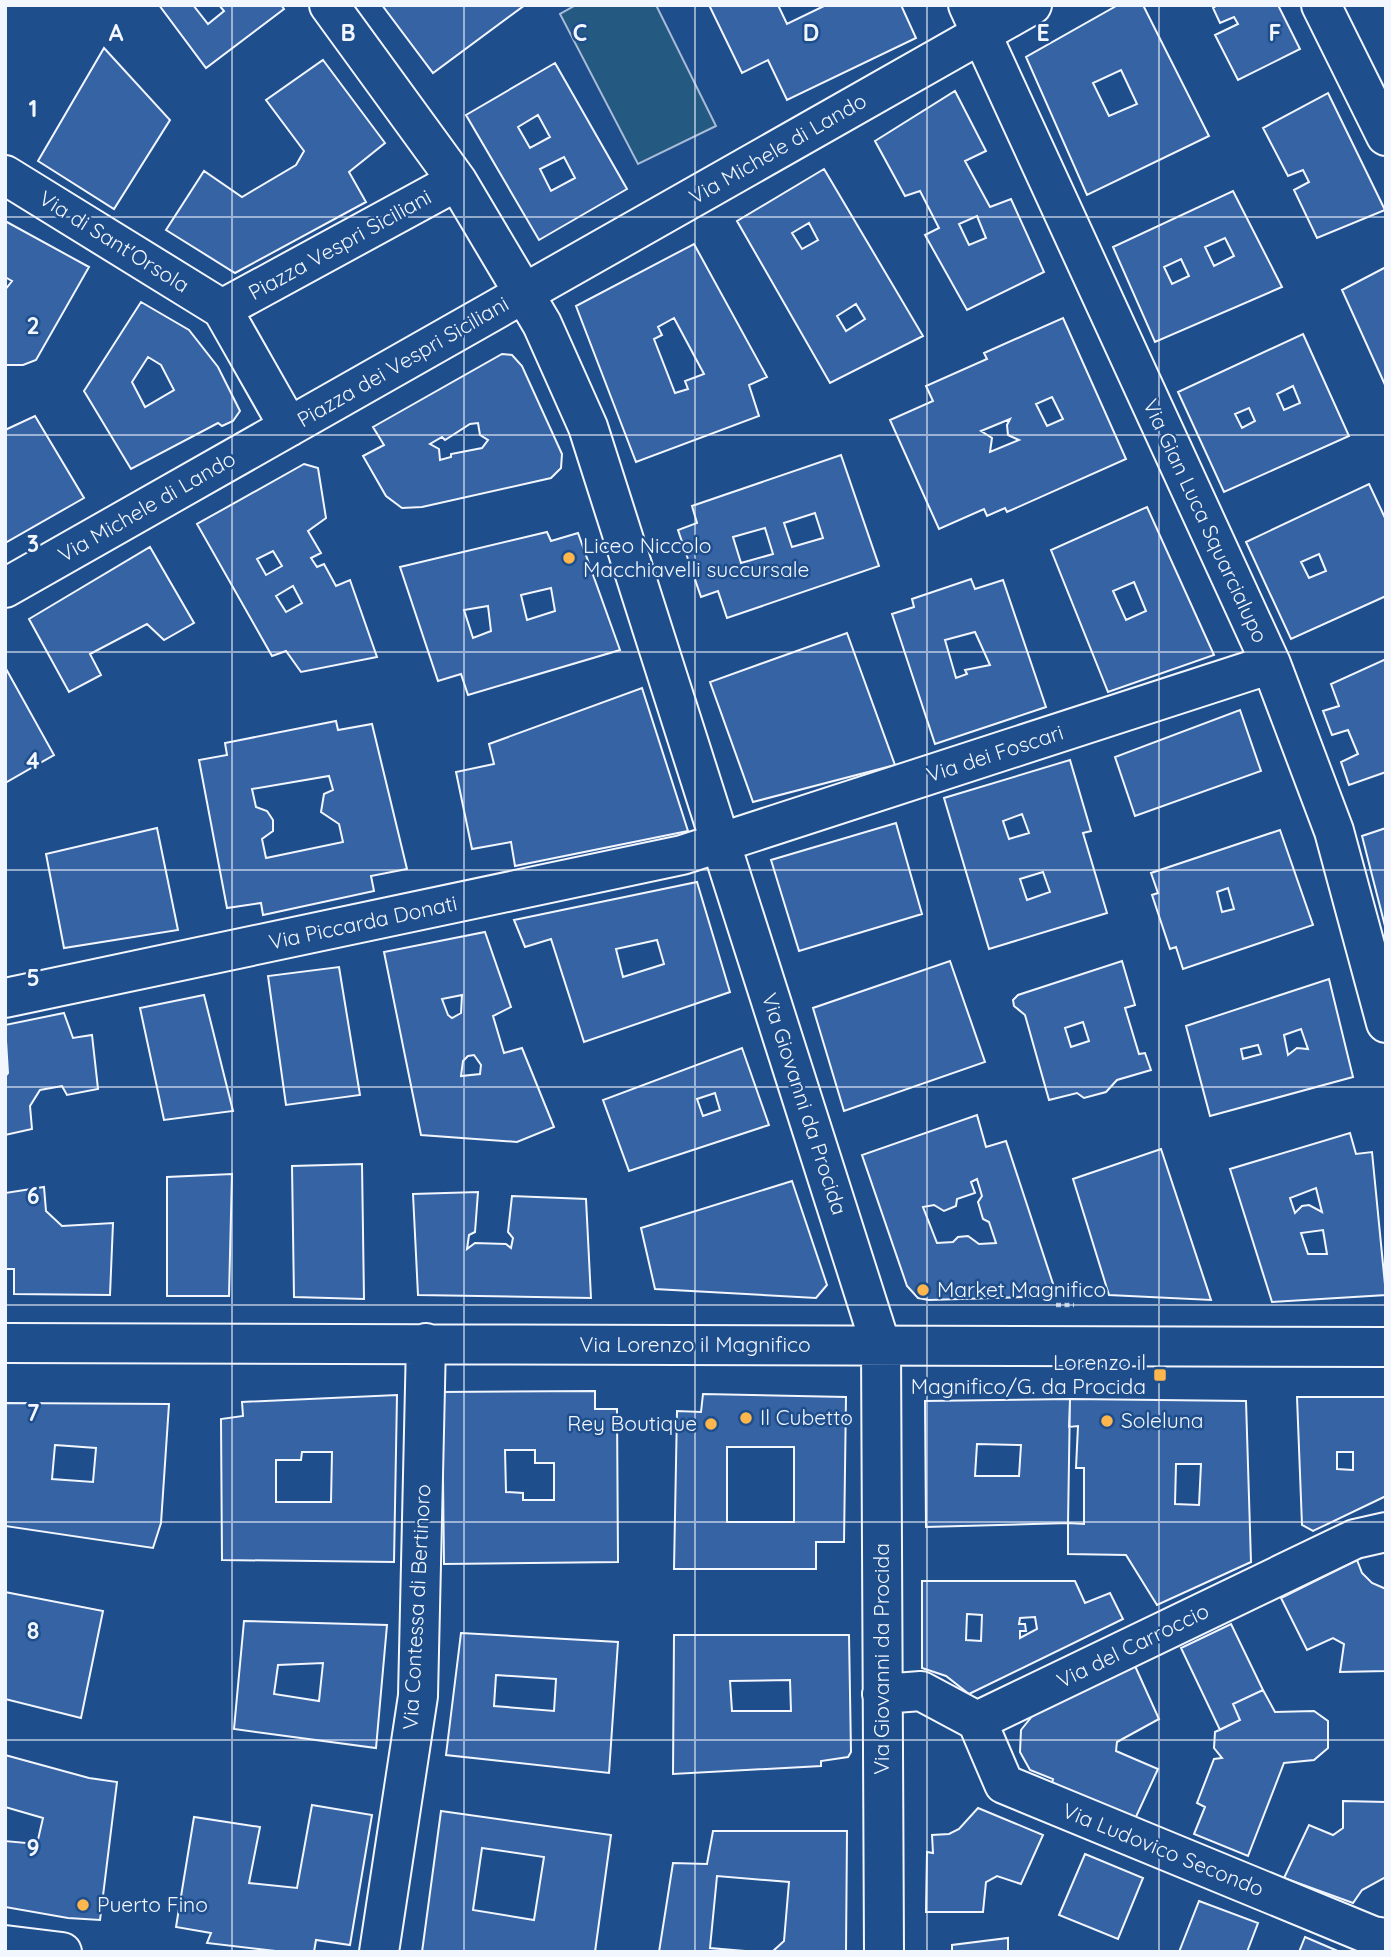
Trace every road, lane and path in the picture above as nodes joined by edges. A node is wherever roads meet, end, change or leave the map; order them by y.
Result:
1 (329, 5) edge
2 (1032, 5) edge
3 (1321, 5) edge
4 (974, 20) edge
5 (1386, 136) edge
6 (5, 176) edge
7 (457, 181) junction
8 (524, 293) junction
9 (222, 309) junction
10 (289, 427) junction
11 (5, 588) edge
12 (1271, 664) junction
13 (720, 842) junction
14 (5, 998) edge
15 (1386, 1023) edge
16 (1056, 1305) dead end
17 (1074, 1305) dead end
18 (5, 1343) edge
19 (426, 1343) junction
20 (881, 1346) junction
21 (1386, 1347) edge
22 (1386, 1532) edge
23 (881, 1694) junction
24 (977, 1721) junction
25 (1386, 1938) edge
26 (5, 1945) edge
27 (62, 1952) edge
28 (379, 1952) edge
29 (884, 1952) edge

1 - 7 street, Via Giovanni da Procida
2 - 4 street, Via Michele di Lando
3 - 5 street
4 - 8 street, Via Michele di Lando
4 - 12 street, Via Gian Luca Squarcialupo
6 - 9 street, Via di Sant'Orsola
7 - 8 street, Via Giovanni da Procida
7 - 9 street, Piazza Vespri Siciliani
8 - 10 street, Piazza dei Vespri Siciliani
8 - 13 street, Via Giovanni da Procida
9 - 10 street, Piazza dei Vespri Siciliani
10 - 11 street, Via Michele di Lando
12 - 13 street, Via dei Foscari
12 - 15 street, Via Gian Luca Squarcialupo
13 - 14 street, Via Piccarda Donati
13 - 20 street, Via Giovanni da Procida
16 - 17 path
18 - 19 street, Via Lorenzo il Magnifico
19 - 20 street, Via Lorenzo il Magnifico
19 - 28 street, Via Contessa di Bertinoro
20 - 21 street, Via Lorenzo il Magnifico
20 - 23 street, Via Giovanni da Procida
22 - 24 street, Via del Carroccio
23 - 24 street
23 - 29 street, Via Giovanni da Procida
24 - 25 street, Via Ludovico Secondo
26 - 27 street

